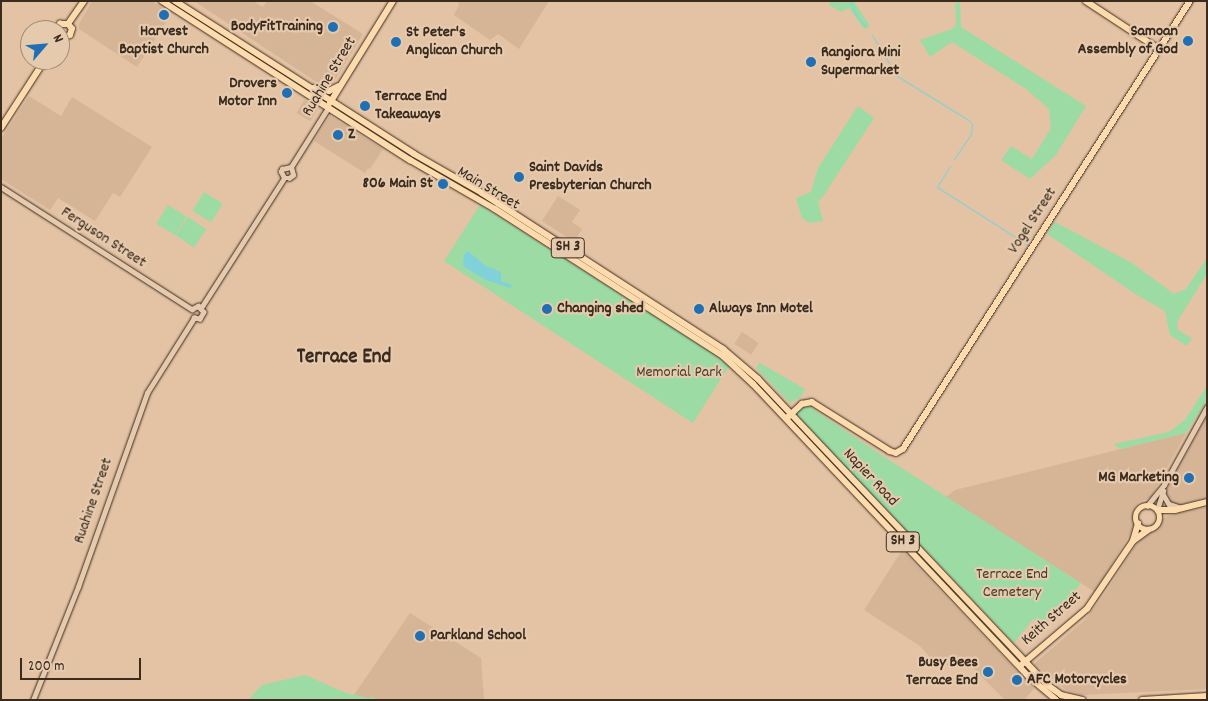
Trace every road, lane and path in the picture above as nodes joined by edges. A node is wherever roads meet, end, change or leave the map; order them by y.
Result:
1 (84, 1) edge
2 (162, 1) edge
3 (175, 1) edge
4 (393, 1) edge
5 (1086, 1) edge
6 (1190, 1) edge
7 (70, 21) edge
8 (1159, 49) junction
9 (39, 70) edge
10 (304, 84) junction
11 (339, 86) junction
12 (330, 105) junction
13 (1, 128) edge
14 (291, 167) junction
15 (284, 178) junction
16 (1, 188) edge
17 (201, 308) junction
18 (192, 310) junction
19 (194, 318) junction
20 (1207, 408) edge
21 (788, 416) junction
22 (1164, 485) junction
23 (1162, 492) junction
24 (1207, 502) edge
25 (1147, 506) junction
26 (1182, 508) junction
27 (1158, 510) junction
28 (1174, 510) junction
29 (1160, 521) junction
30 (1138, 524) junction
31 (1148, 530) junction
32 (1133, 541) junction
33 (1022, 664) junction
34 (1207, 696) edge
35 (33, 700) edge
36 (1056, 700) edge
37 (1082, 700) edge
38 (1142, 700) edge

1 - 7 main road
2 - 12 highway, Main Street / SH 3
3 - 10 highway, Main Street / SH 3
4 - 11 main road, Ruahine Street
5 - 8 main road
6 - 8 main road, Vogel Street
8 - 21 main road, Vogel Street
9 - 13 main road
10 - 11 highway
10 - 12 highway, Main Street / SH 3
11 - 12 main road, Ruahine Street
12 - 14 street, Ruahine Street
12 - 21 highway, Main Street / SH 3
14 - 15 street
14 - 15 street
15 - 17 street
16 - 18 street, Ferguson Street
17 - 18 street
17 - 19 street
18 - 19 street
19 - 35 street, Ruahine Street
20 - 22 street
21 - 33 highway, Napier Road / SH 3
22 - 23 street
22 - 25 street
23 - 26 street
23 - 27 street
24 - 26 main road
25 - 27 main road
25 - 30 main road
26 - 28 main road
27 - 28 main road
27 - 29 main road
28 - 29 main road
29 - 31 main road
30 - 31 main road
30 - 32 main road, Keith Street
31 - 32 main road, Keith Street
32 - 33 main road, Keith Street
33 - 36 highway, Napier Road / SH 3
33 - 37 highway, Napier Road / SH 3
34 - 38 highway

